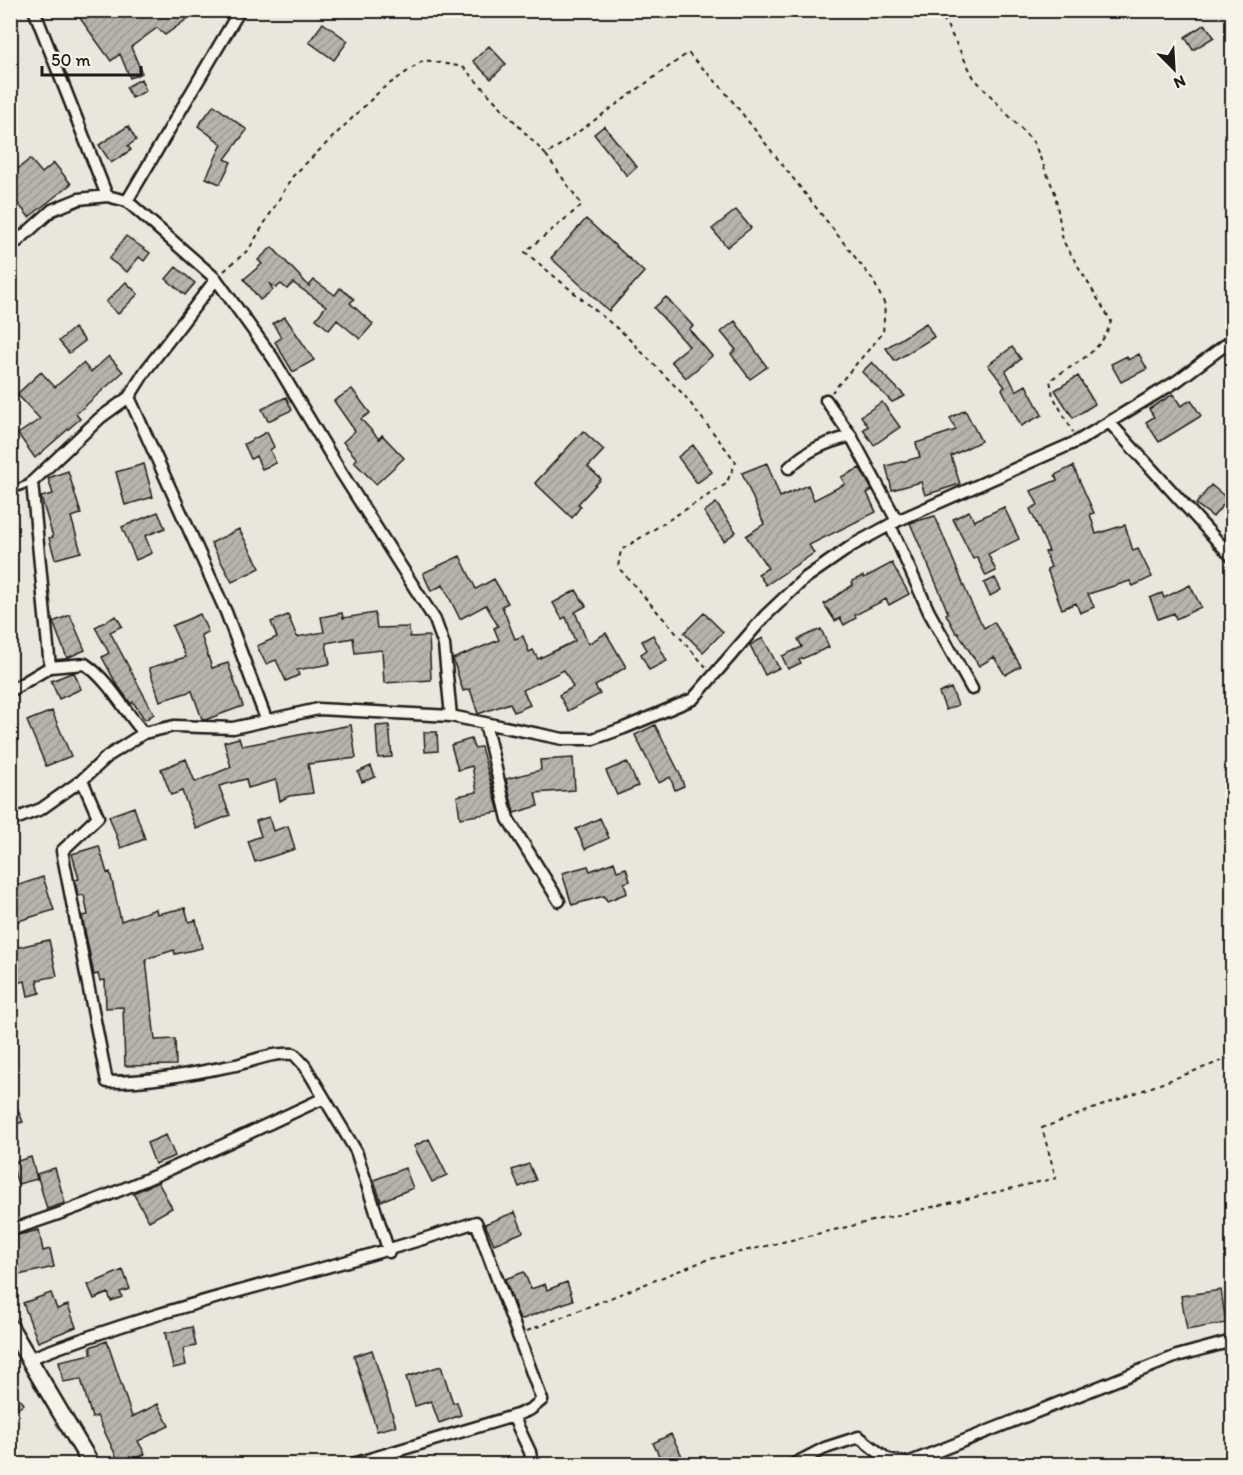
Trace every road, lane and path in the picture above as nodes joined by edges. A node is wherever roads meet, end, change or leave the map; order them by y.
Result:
1 (34, 10) edge
2 (240, 10) edge
3 (939, 10) edge
4 (546, 155) junction
5 (107, 196) junction
6 (127, 201) junction
7 (10, 248) edge
8 (216, 279) junction
9 (1233, 340) edge
10 (129, 397) junction
11 (826, 400) joint
12 (1109, 422) junction
13 (851, 436) junction
14 (1078, 441) junction
15 (789, 468) dead end
16 (32, 482) junction
17 (10, 491) edge
18 (894, 523) junction
19 (1233, 557) edge
20 (50, 667) junction
21 (714, 677) junction
22 (972, 689) dead end
23 (10, 692) edge
24 (451, 716) junction
25 (266, 719) junction
26 (484, 723) junction
27 (144, 733) junction
28 (82, 780) junction
29 (10, 821) edge
30 (559, 901) dead end
31 (1233, 1057) edge
32 (322, 1099) junction
33 (10, 1230) edge
34 (389, 1252) junction
35 (10, 1327) edge
36 (519, 1334) junction
37 (1233, 1341) edge
38 (31, 1358) junction
39 (513, 1416) junction
40 (91, 1464) edge
41 (352, 1464) edge
42 (532, 1464) edge
43 (794, 1464) edge

1 - 5 street
2 - 6 street
3 - 14 path
4 - 8 path
4 - 11 path
4 - 21 path
5 - 6 street
5 - 7 street
6 - 8 street
8 - 10 street
8 - 24 street
9 - 12 street
10 - 16 street
10 - 25 street
11 - 13 street
12 - 14 street
12 - 19 street
13 - 15 street
13 - 18 street
14 - 18 street
16 - 17 lane
16 - 20 street
18 - 21 street
18 - 22 street
20 - 23 street
20 - 27 street
21 - 26 street
24 - 25 street
24 - 26 street
25 - 27 street
26 - 30 street
27 - 28 street
28 - 29 street
28 - 32 street
31 - 36 path
32 - 33 street
32 - 34 street
34 - 36 street
34 - 38 street
35 - 38 street
36 - 39 street
37 - 43 street
38 - 40 street
39 - 41 street
39 - 42 street

